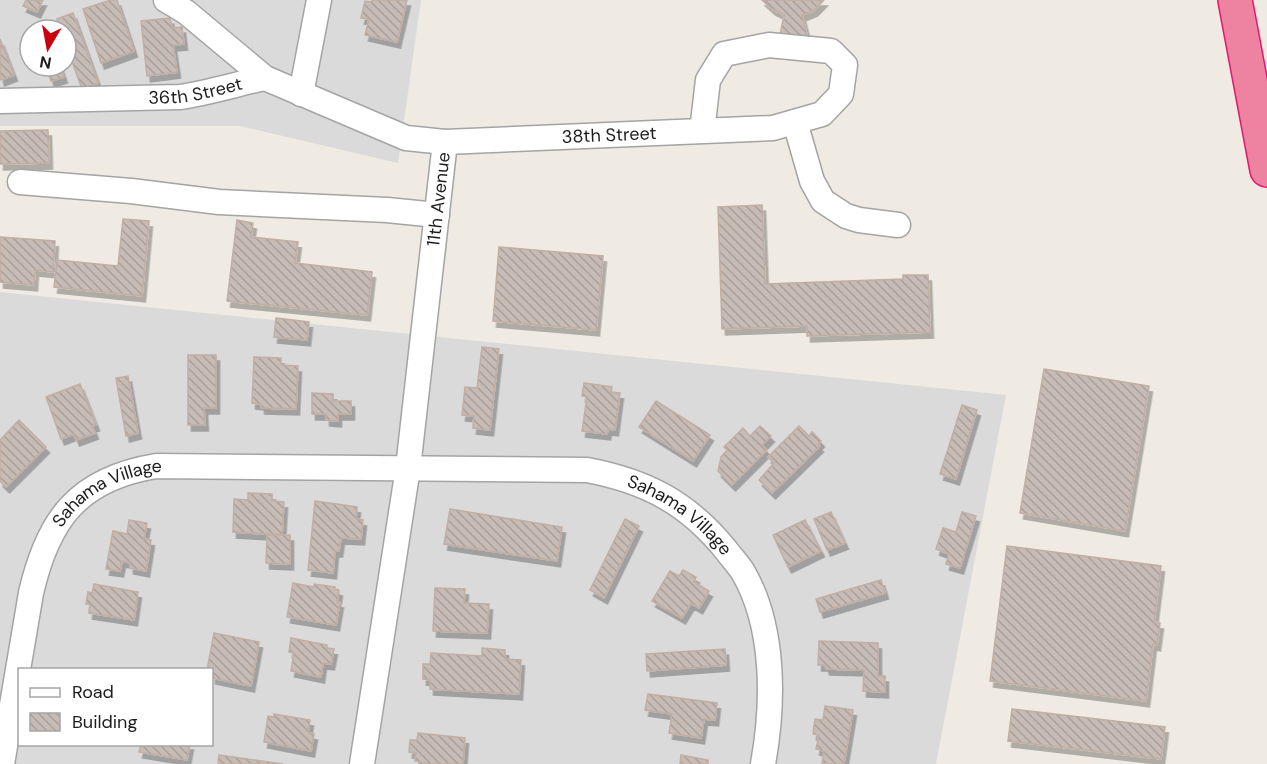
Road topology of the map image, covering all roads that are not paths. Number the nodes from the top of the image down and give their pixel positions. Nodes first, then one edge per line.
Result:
1 (166, 0) edge
2 (319, 0) edge
3 (1235, 0) edge
4 (265, 78) junction
5 (300, 94) junction
6 (0, 101) edge
7 (784, 125) junction
8 (702, 131) junction
9 (445, 142) junction
10 (1267, 170) edge
11 (20, 182) dead end
12 (437, 215) junction
13 (898, 225) dead end
14 (408, 468) junction
15 (19, 668) edge
16 (18, 674) edge
17 (2, 764) edge
18 (362, 764) edge
19 (763, 764) edge

1 - 4 street, 36th Street
2 - 5 street
3 - 10 highway
4 - 5 street, 11th Avenue
4 - 6 street, 36th Street
5 - 9 street, 11th Avenue
7 - 8 street, 38th Street
7 - 8 street, 38th Street
7 - 13 street
8 - 9 street, 38th Street
9 - 12 street, 11th Avenue
11 - 12 street
12 - 14 street, 11th Avenue
14 - 15 street, Sahama Village
14 - 18 street
14 - 19 street, Sahama Village
16 - 17 street, Sahama Village

